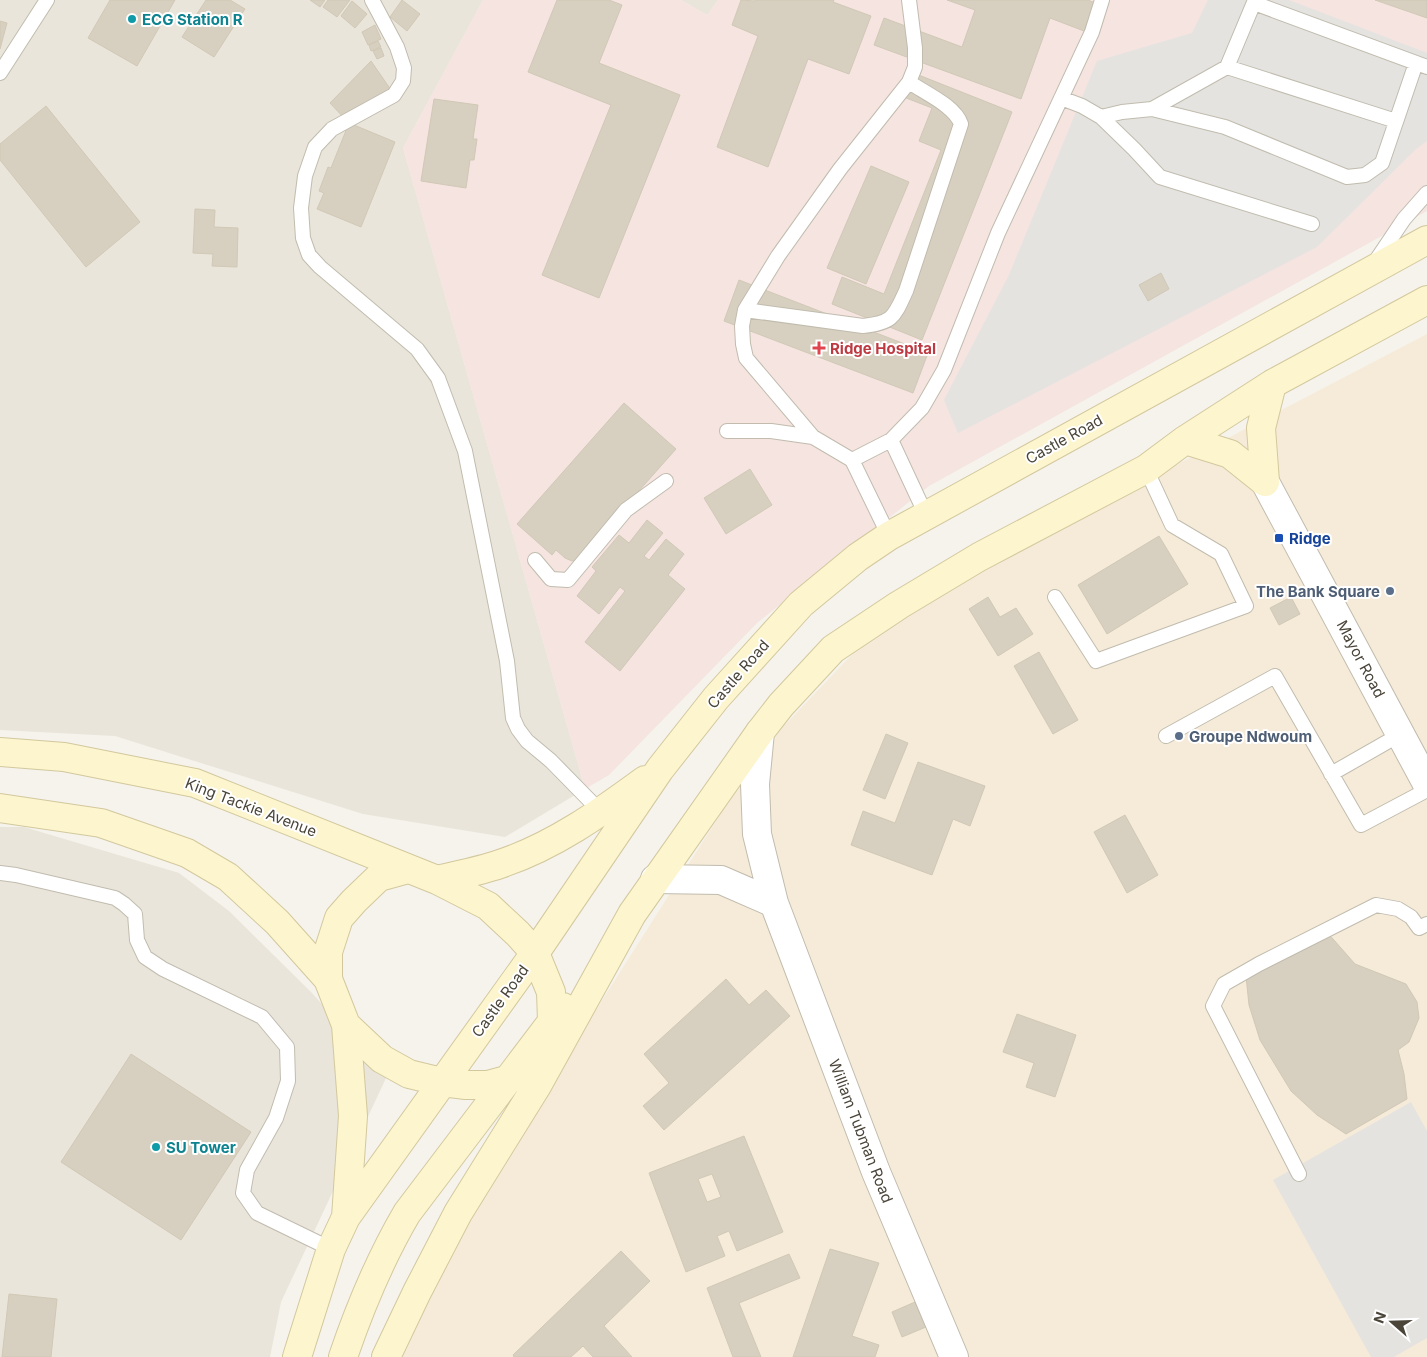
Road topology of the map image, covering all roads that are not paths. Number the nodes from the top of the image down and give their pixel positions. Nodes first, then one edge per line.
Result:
1 (47, 0) edge
2 (372, 0) edge
3 (909, 0) edge
4 (1102, 0) edge
5 (1254, 2) edge
6 (1422, 65) edge
7 (1227, 67) junction
8 (0, 73) edge
9 (909, 82) junction
10 (1061, 98) junction
11 (1152, 110) junction
12 (1100, 117) junction
13 (1396, 120) junction
14 (1427, 193) edge
15 (1312, 224) dead end
16 (1427, 240) edge
17 (1368, 272) junction
18 (1427, 300) edge
19 (745, 310) junction
20 (1272, 384) junction
21 (727, 431) dead end
22 (813, 437) junction
23 (891, 440) junction
24 (1185, 440) junction
25 (852, 460) junction
26 (1146, 469) junction
27 (666, 481) dead end
28 (1265, 482) junction
29 (926, 515) junction
30 (889, 536) junction
31 (535, 560) dead end
32 (1055, 597) dead end
33 (760, 732) junction
34 (1401, 734) junction
35 (1166, 736) dead end
36 (0, 752) edge
37 (660, 769) junction
38 (1331, 774) junction
39 (1427, 784) edge
40 (1427, 790) edge
41 (0, 808) edge
42 (601, 812) junction
43 (408, 869) junction
44 (0, 873) edge
45 (655, 879) junction
46 (437, 880) junction
47 (774, 903) junction
48 (632, 914) junction
49 (1427, 924) edge
50 (535, 953) junction
51 (328, 979) junction
52 (552, 1022) junction
53 (346, 1025) junction
54 (510, 1079) junction
55 (442, 1082) junction
56 (1299, 1174) dead end
57 (346, 1217) junction
58 (331, 1249) junction
59 (297, 1357) edge
60 (344, 1357) edge
61 (386, 1357) edge
62 (954, 1357) edge

1 - 8 lane
2 - 42 lane
3 - 9 lane
4 - 10 lane
5 - 6 lane
5 - 7 lane
6 - 13 lane
7 - 11 lane
7 - 13 lane
9 - 19 lane
9 - 19 lane
10 - 12 lane
10 - 23 lane
11 - 12 lane
11 - 13 lane
12 - 15 lane
14 - 17 lane
16 - 17 main road, Castle Road
17 - 29 main road, Castle Road
18 - 20 main road
19 - 22 lane
20 - 24 main road
20 - 28 main road
21 - 22 lane
22 - 25 lane
23 - 25 lane
23 - 29 lane
24 - 26 main road
24 - 28 main road
25 - 30 lane
26 - 32 lane
26 - 33 main road
27 - 31 lane
28 - 34 street, Mayor Road
29 - 30 main road, Castle Road
30 - 37 main road, Castle Road
33 - 45 main road
33 - 47 street, William Tubman Road
34 - 38 lane
34 - 39 street, Mayor Road
35 - 38 lane
36 - 43 main road, King Tackie Avenue
37 - 42 main road
37 - 50 main road, Castle Road
38 - 40 lane
41 - 51 main road
42 - 46 main road
43 - 46 main road, King Tackie Avenue
43 - 51 main road
44 - 58 lane
45 - 47 street
45 - 48 main road
46 - 50 main road, King Tackie Avenue
47 - 62 street, William Tubman Road
48 - 52 main road
48 - 61 main road
49 - 56 lane
50 - 52 main road, King Tackie Avenue
50 - 55 main road, Castle Road
51 - 53 main road
52 - 54 main road
53 - 55 main road
53 - 57 main road
54 - 55 main road
54 - 60 main road
55 - 57 main road, Castle Road
57 - 58 main road, Castle Road
58 - 59 main road, Castle Road

